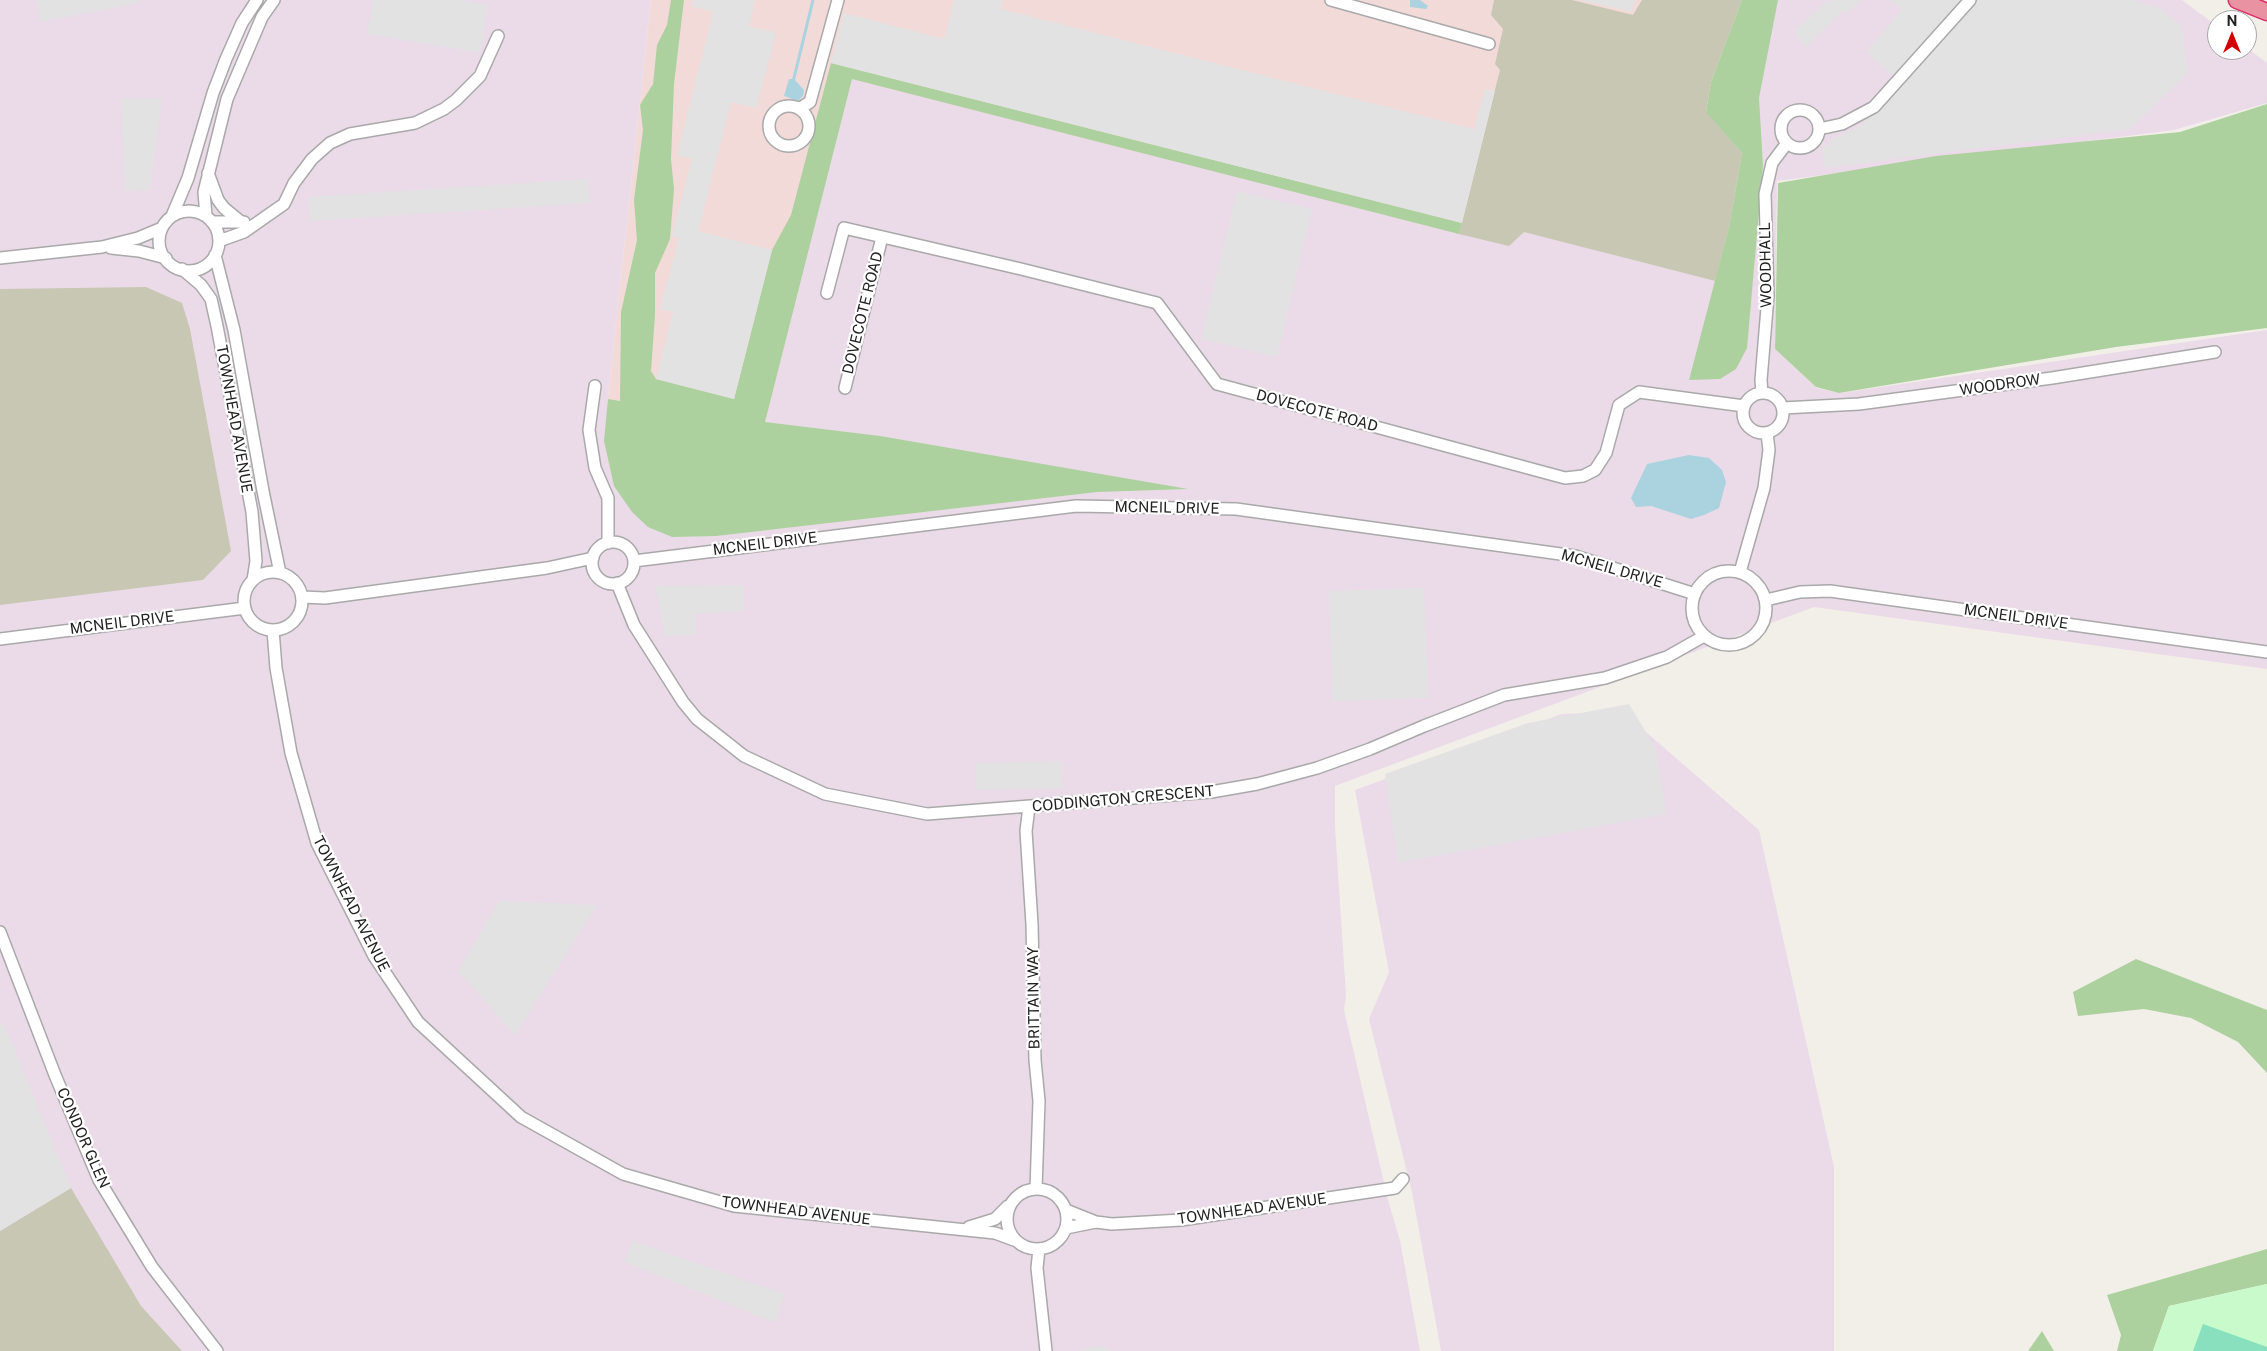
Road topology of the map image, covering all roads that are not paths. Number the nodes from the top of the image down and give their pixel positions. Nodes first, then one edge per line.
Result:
1 (257, 0) edge
2 (274, 0) edge
3 (838, 0) edge
4 (1331, 0) edge
5 (1970, 0) edge
6 (2237, 0) edge
7 (2267, 12) edge
8 (498, 36) dead end
9 (1488, 44) dead end
10 (799, 109) dead end
11 (1819, 129) junction
12 (1787, 143) junction
13 (208, 172) junction
14 (172, 216) junction
15 (209, 219) junction
16 (241, 222) junction
17 (258, 222) junction
18 (162, 228) junction
19 (882, 237) junction
20 (219, 241) junction
21 (102, 248) junction
22 (216, 255) junction
23 (0, 258) edge
24 (166, 258) junction
25 (182, 270) junction
26 (828, 293) dead end
27 (2215, 352) dead end
28 (595, 386) dead end
29 (845, 388) dead end
30 (1762, 393) junction
31 (1744, 406) junction
32 (1783, 408) junction
33 (1767, 433) junction
34 (608, 543) junction
35 (593, 558) junction
36 (634, 561) junction
37 (1740, 572) junction
38 (280, 573) junction
39 (253, 580) junction
40 (617, 583) junction
41 (1695, 594) junction
42 (302, 597) junction
43 (1766, 600) junction
44 (245, 608) junction
45 (273, 630) junction
46 (1704, 636) junction
47 (0, 639) edge
48 (2267, 652) edge
49 (1029, 807) junction
50 (0, 932) edge
51 (1403, 1180) dead end
52 (1036, 1189) junction
53 (1010, 1204) junction
54 (1066, 1210) junction
55 (1096, 1222) junction
56 (1066, 1228) junction
57 (962, 1230) junction
58 (1014, 1240) junction
59 (1039, 1249) junction
60 (217, 1351) edge
61 (1046, 1351) edge

1 - 14 street
2 - 13 street
3 - 10 street
4 - 9 street
5 - 11 street
6 - 7 highway
8 - 17 street
11 - 12 street
11 - 12 street
12 - 30 street, WOODHALL
13 - 15 street
13 - 16 street
14 - 15 street
14 - 18 street
15 - 16 street
15 - 20 street
16 - 17 street
17 - 20 street
18 - 21 street
18 - 24 street
19 - 26 street, DOVECOTE ROAD
19 - 29 street, DOVECOTE ROAD
19 - 31 street, DOVECOTE ROAD
20 - 22 street
21 - 23 street
21 - 24 street
22 - 25 street
22 - 38 street, TOWNHEAD AVENUE
24 - 25 street
25 - 39 street, TOWNHEAD AVENUE
27 - 32 street, WOODROW
28 - 34 street
30 - 31 street
30 - 32 street
31 - 33 street
32 - 33 street
33 - 37 street
34 - 35 street
34 - 36 street
35 - 40 street
35 - 42 street
36 - 40 street
36 - 41 street, MCNEIL DRIVE
37 - 41 street
37 - 43 street
38 - 39 street
38 - 42 street
39 - 44 street
40 - 49 street, CODDINGTON CRESCENT
41 - 46 street
42 - 45 street
43 - 46 street
43 - 48 street, MCNEIL DRIVE
44 - 45 street
44 - 47 street, MCNEIL DRIVE
45 - 57 street, TOWNHEAD AVENUE
46 - 49 street, CODDINGTON CRESCENT
49 - 52 street, BRITTAIN WAY
50 - 60 street, CONDOR GLEN
51 - 55 street, TOWNHEAD AVENUE
52 - 53 street
52 - 54 street
53 - 57 street, TOWNHEAD AVENUE
53 - 58 street
54 - 55 street, TOWNHEAD AVENUE
54 - 56 street
55 - 56 street, TOWNHEAD AVENUE
56 - 59 street
57 - 58 street, TOWNHEAD AVENUE
58 - 59 street
59 - 61 street

